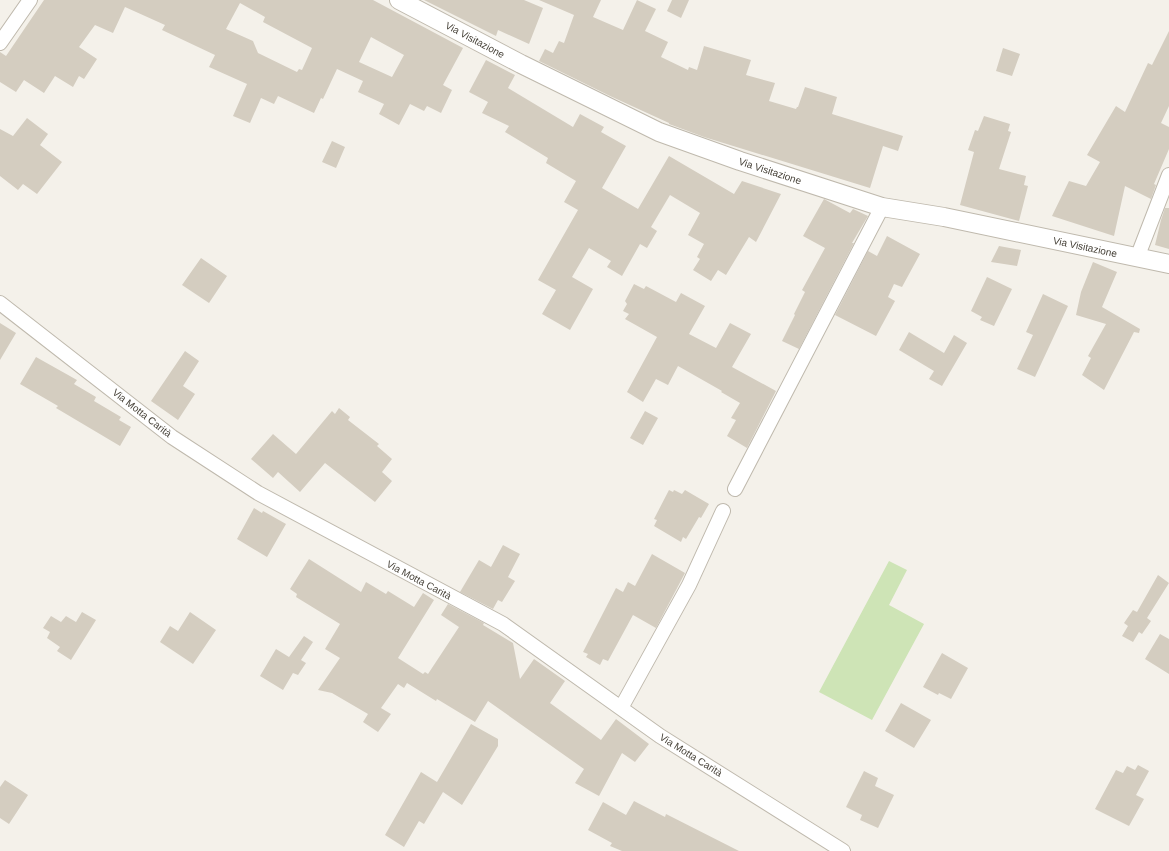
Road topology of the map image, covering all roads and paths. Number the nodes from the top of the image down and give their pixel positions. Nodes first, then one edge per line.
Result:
1 (30, 0) edge
2 (399, 0) edge
3 (0, 44) edge
4 (1169, 175) edge
5 (882, 207) junction
6 (1137, 258) junction
7 (1169, 264) edge
8 (0, 303) edge
9 (735, 489) dead end
10 (723, 511) dead end
11 (621, 708) junction
12 (843, 851) edge

1 - 3 street
2 - 5 street, Via Visitazione
4 - 6 street
5 - 6 street, Via Visitazione
5 - 9 street
6 - 7 street, Via Visitazione
8 - 11 street, Via Motta Carità
10 - 11 street
11 - 12 street, Via Motta Carità

